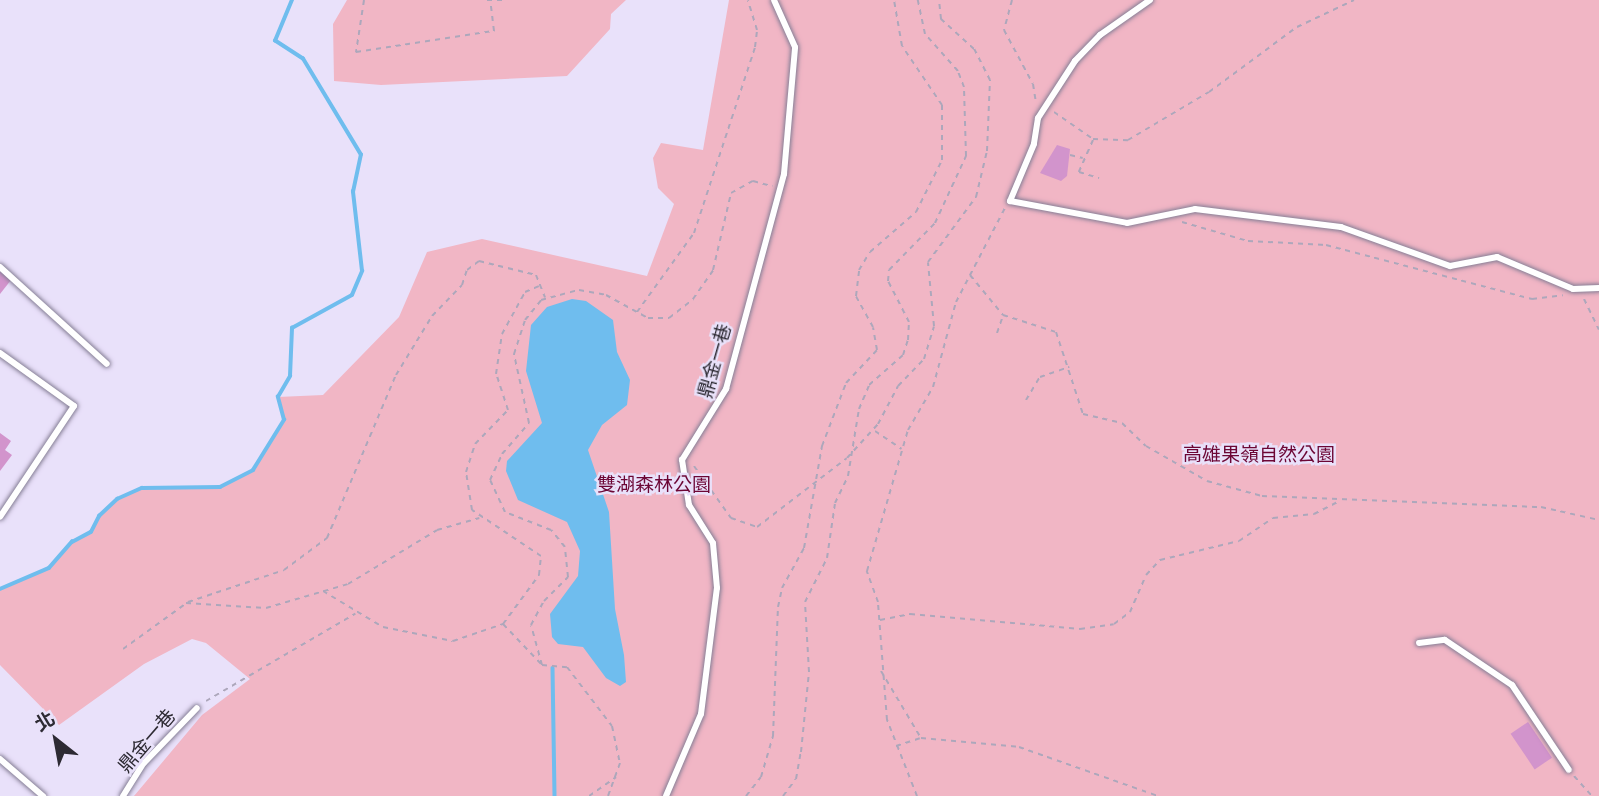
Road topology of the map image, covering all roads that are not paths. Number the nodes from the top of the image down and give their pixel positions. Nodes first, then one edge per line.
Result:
1 (774, 0) edge
2 (1150, 0) edge
3 (0, 267) edge
4 (1599, 288) edge
5 (0, 352) edge
6 (107, 364) dead end
7 (0, 517) edge
8 (1419, 643) dead end
9 (197, 708) road end
10 (0, 759) edge
11 (1569, 770) road end
12 (43, 796) edge
13 (122, 796) edge
14 (666, 796) edge

1 - 14 lane, 鼎金一巷
2 - 4 lane
3 - 6 lane
5 - 7 lane
8 - 11 lane
9 - 13 lane, 鼎金一巷
10 - 12 lane

